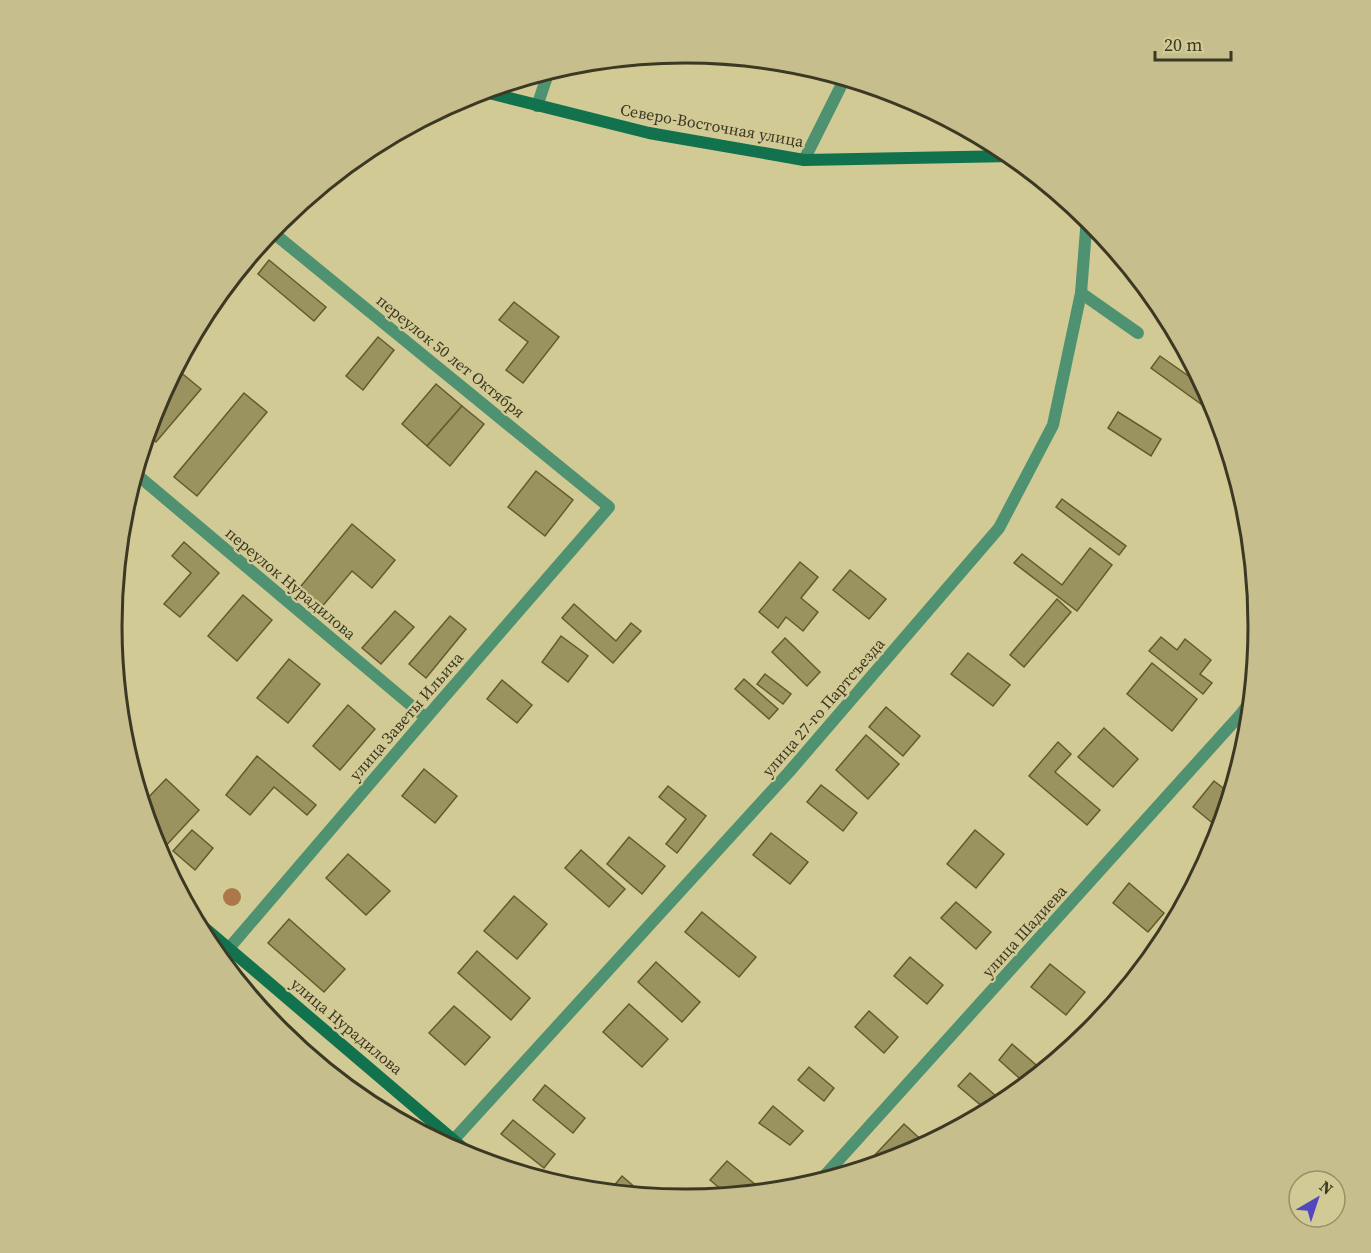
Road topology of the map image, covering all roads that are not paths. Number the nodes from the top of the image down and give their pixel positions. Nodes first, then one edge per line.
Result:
1 (546, 81) edge
2 (841, 85) edge
3 (496, 96) edge
4 (537, 106) junction
5 (996, 156) edge
6 (804, 160) junction
7 (1086, 230) edge
8 (279, 237) edge
9 (1081, 293) junction
10 (1137, 333) dead end
11 (142, 479) edge
12 (609, 507) joint
13 (1242, 713) edge
14 (426, 718) junction
15 (215, 937) edge
16 (230, 947) junction
17 (441, 1134) edge
18 (454, 1140) edge
19 (828, 1172) edge

1 - 4 street
2 - 6 street
3 - 4 street, Северо-Восточная улица
4 - 6 street, Северо-Восточная улица
5 - 6 street, Северо-Восточная улица
7 - 9 street, улица 27-го Партсъезда
8 - 12 street, переулок 50 лет Октября
9 - 10 street
9 - 18 street, улица 27-го Партсъезда
11 - 14 street, переулок Нурадилова
12 - 14 street, улица Заветы Ильича
13 - 19 street, улица Шадиева
14 - 16 street, улица Заветы Ильича
15 - 16 street, улица Нурадилова
16 - 17 street, улица Нурадилова

